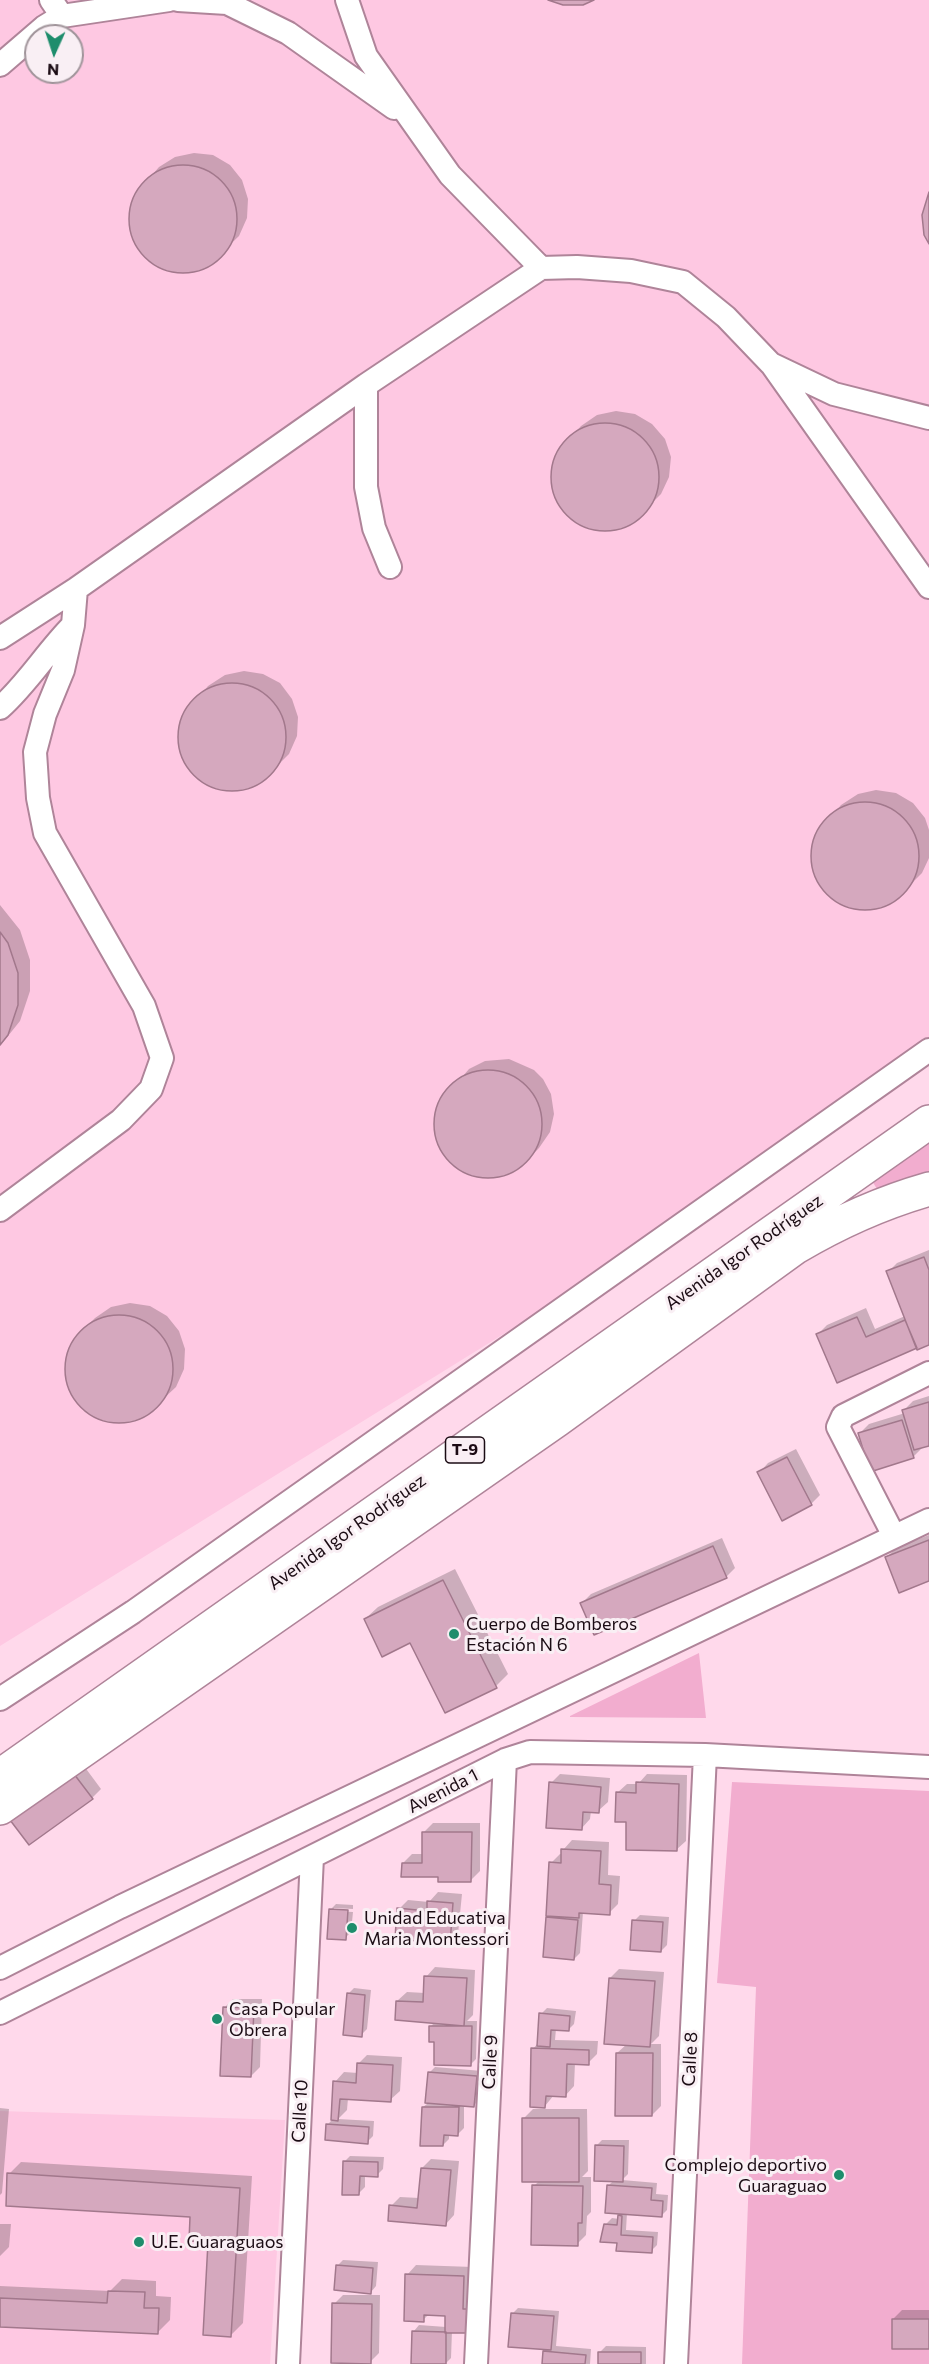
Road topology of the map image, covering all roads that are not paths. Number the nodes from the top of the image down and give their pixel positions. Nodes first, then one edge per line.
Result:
1 (169, 0) edge
2 (178, 0) edge
3 (347, 0) edge
4 (56, 8) edge
5 (0, 65) edge
6 (410, 119) junction
7 (542, 268) junction
8 (771, 364) junction
9 (366, 385) junction
10 (929, 418) edge
11 (390, 567) dead end
12 (929, 587) edge
13 (76, 589) junction
14 (73, 625) junction
15 (0, 638) edge
16 (0, 708) edge
17 (929, 1050) edge
18 (929, 1122) edge
19 (929, 1189) edge
20 (0, 1210) edge
21 (929, 1373) edge
22 (929, 1520) edge
23 (894, 1536) junction
24 (0, 1699) edge
25 (705, 1755) junction
26 (505, 1760) junction
27 (929, 1767) edge
28 (0, 1776) edge
29 (0, 1808) edge
30 (312, 1857) junction
31 (0, 1968) edge
32 (0, 2013) edge
33 (288, 2364) edge
34 (476, 2364) edge
35 (676, 2364) edge

1 - 4 street
2 - 6 street
3 - 6 street
4 - 5 street
6 - 7 street
7 - 8 street
7 - 9 street
8 - 10 street
8 - 12 street
9 - 11 street
9 - 13 street
13 - 14 street
13 - 15 street
14 - 16 street
14 - 20 street
17 - 24 street
18 - 28 highway, Avenida Igor Rodríguez / T-9
19 - 29 highway, Avenida Igor Rodríguez / T-9
21 - 23 street
22 - 23 street
23 - 31 street
25 - 26 street, Avenida 1
25 - 27 street, Avenida 1
25 - 35 street, Calle 8
26 - 30 street, Avenida 1
26 - 34 street, Calle 9
30 - 32 street, Avenida 1
30 - 33 street, Calle 10

